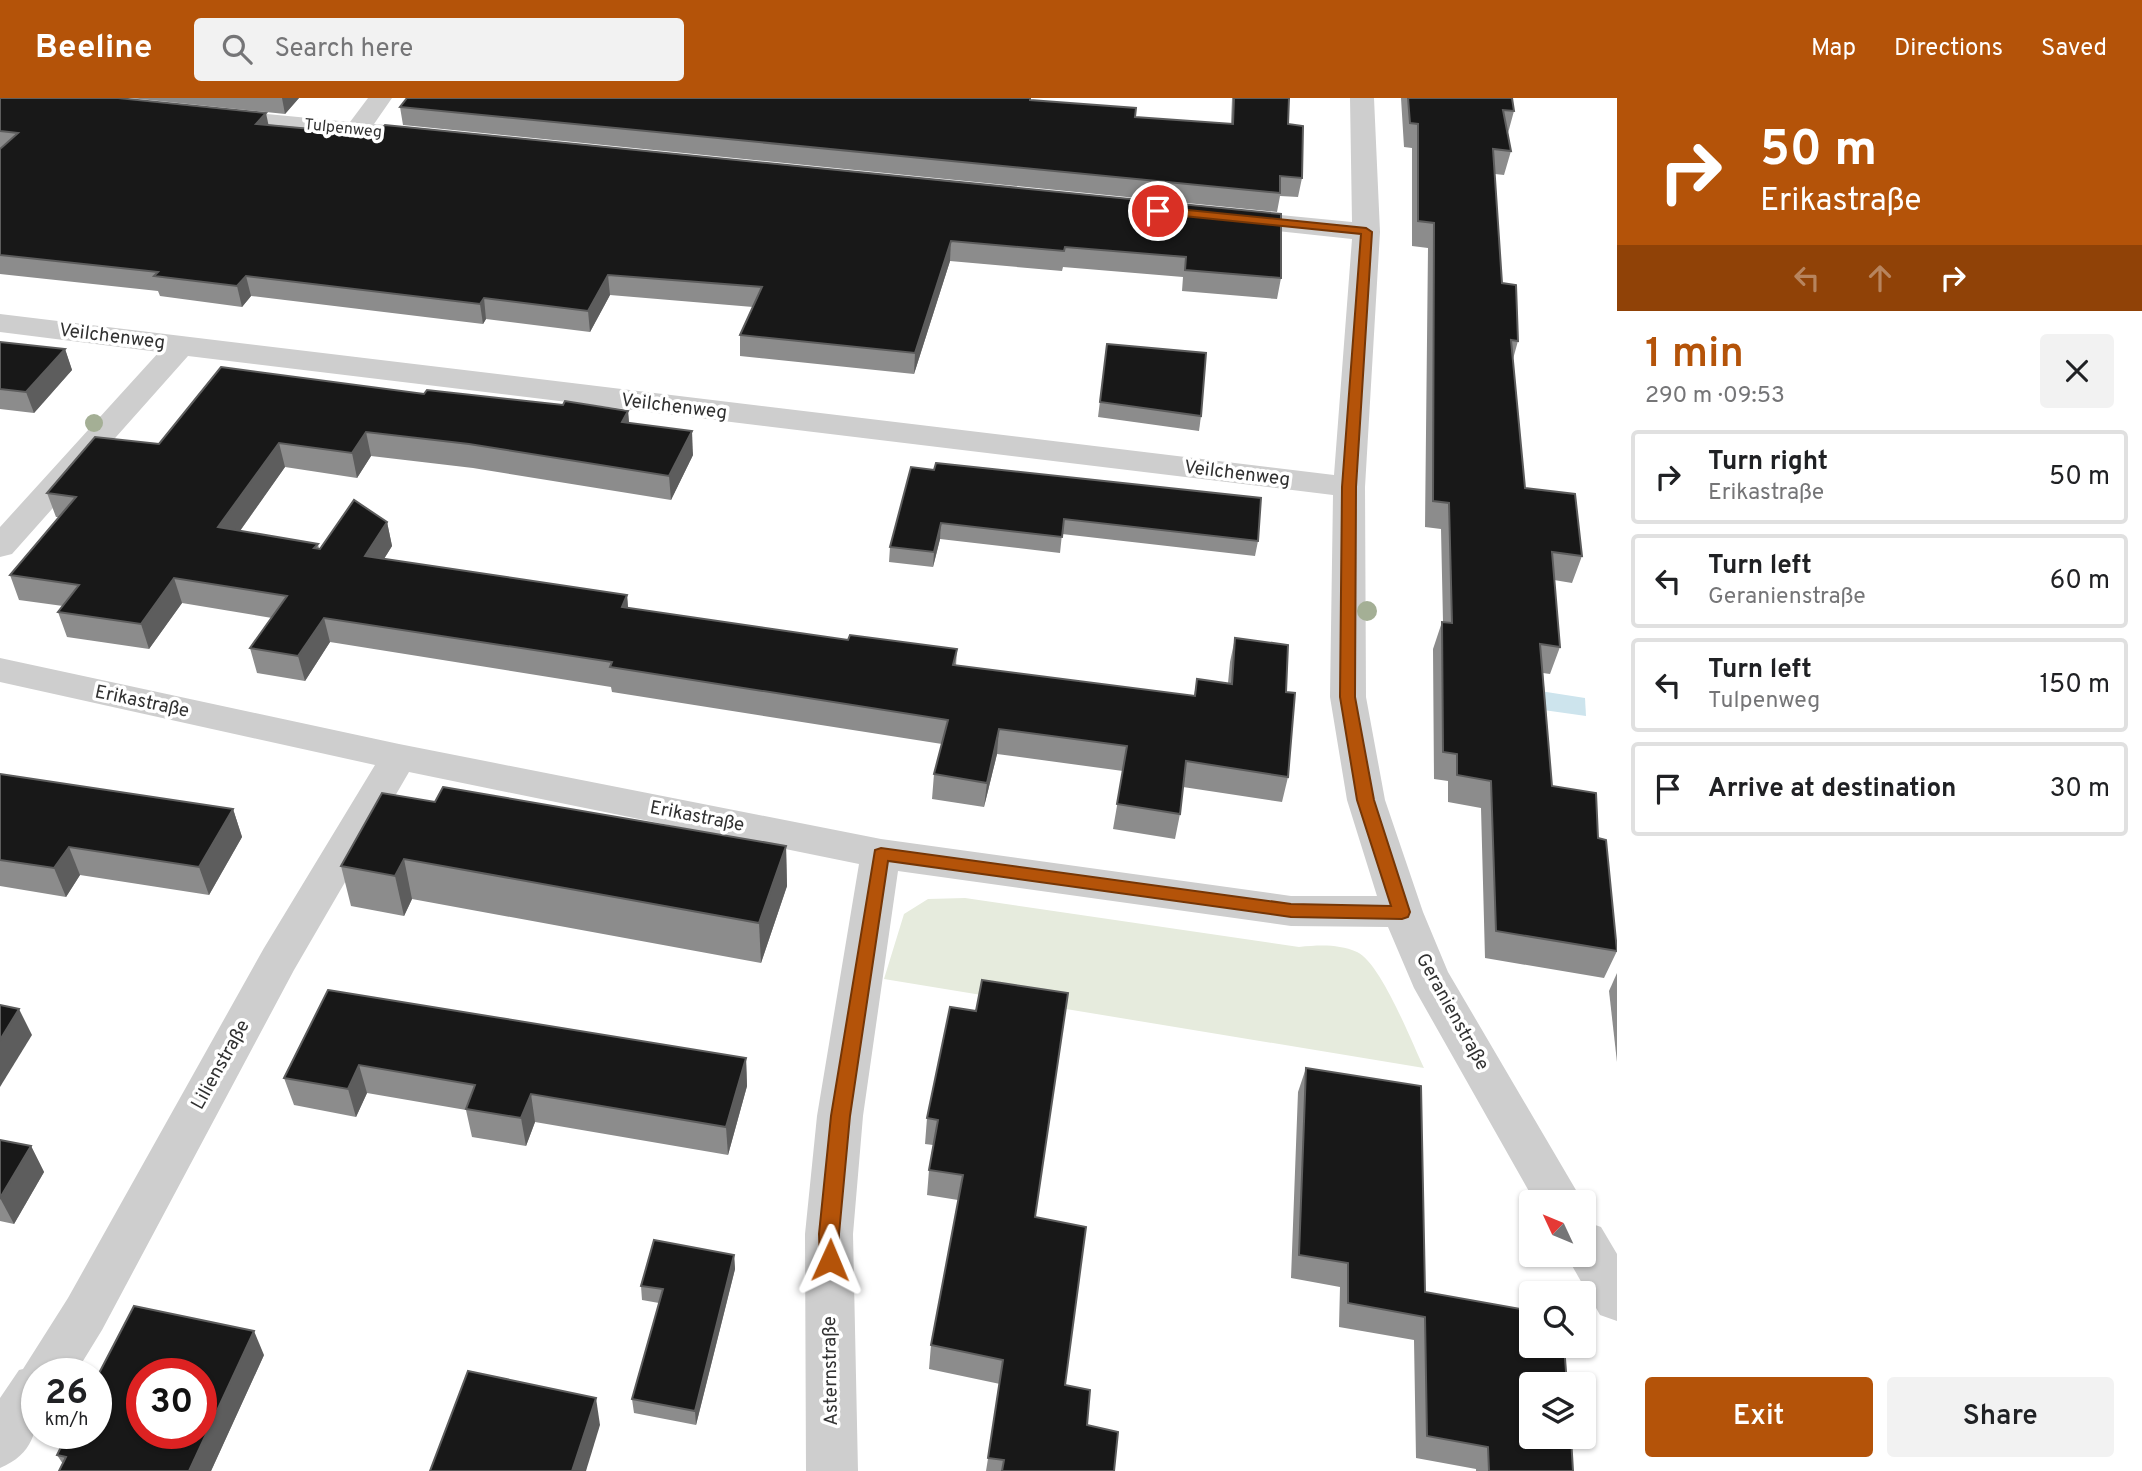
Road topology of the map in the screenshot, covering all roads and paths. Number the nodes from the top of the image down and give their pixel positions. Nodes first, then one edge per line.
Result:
1 (380, 98) edge
2 (1362, 98) edge
3 (198, 114) edge
4 (356, 130) junction
5 (461, 140) edge
6 (1210, 216) edge
7 (1366, 232) junction
8 (0, 323) edge
9 (182, 345) junction
10 (1349, 487) junction
11 (0, 547) edge
12 (0, 670) edge
13 (399, 757) junction
14 (881, 854) junction
15 (1402, 912) junction
16 (1553, 1190) edge
17 (1596, 1263) edge
18 (1617, 1299) edge
19 (56, 1358) edge
20 (21, 1411) edge
21 (0, 1443) edge
22 (832, 1471) edge

1 - 4 street
2 - 7 street, Geranienstraße
3 - 4 street, Tulpenweg
4 - 5 street, Tulpenweg
6 - 7 street
7 - 10 street, Geranienstraße
8 - 9 street, Veilchenweg
9 - 10 street, Veilchenweg
9 - 11 street
10 - 15 street, Geranienstraße
12 - 13 street, Erikastraße
13 - 14 street, Erikastraße
13 - 19 street, Lilienstraße
14 - 15 street, Erikastraße
14 - 22 street, Asternstraße
15 - 16 street, Geranienstraße
17 - 18 street
20 - 21 street

